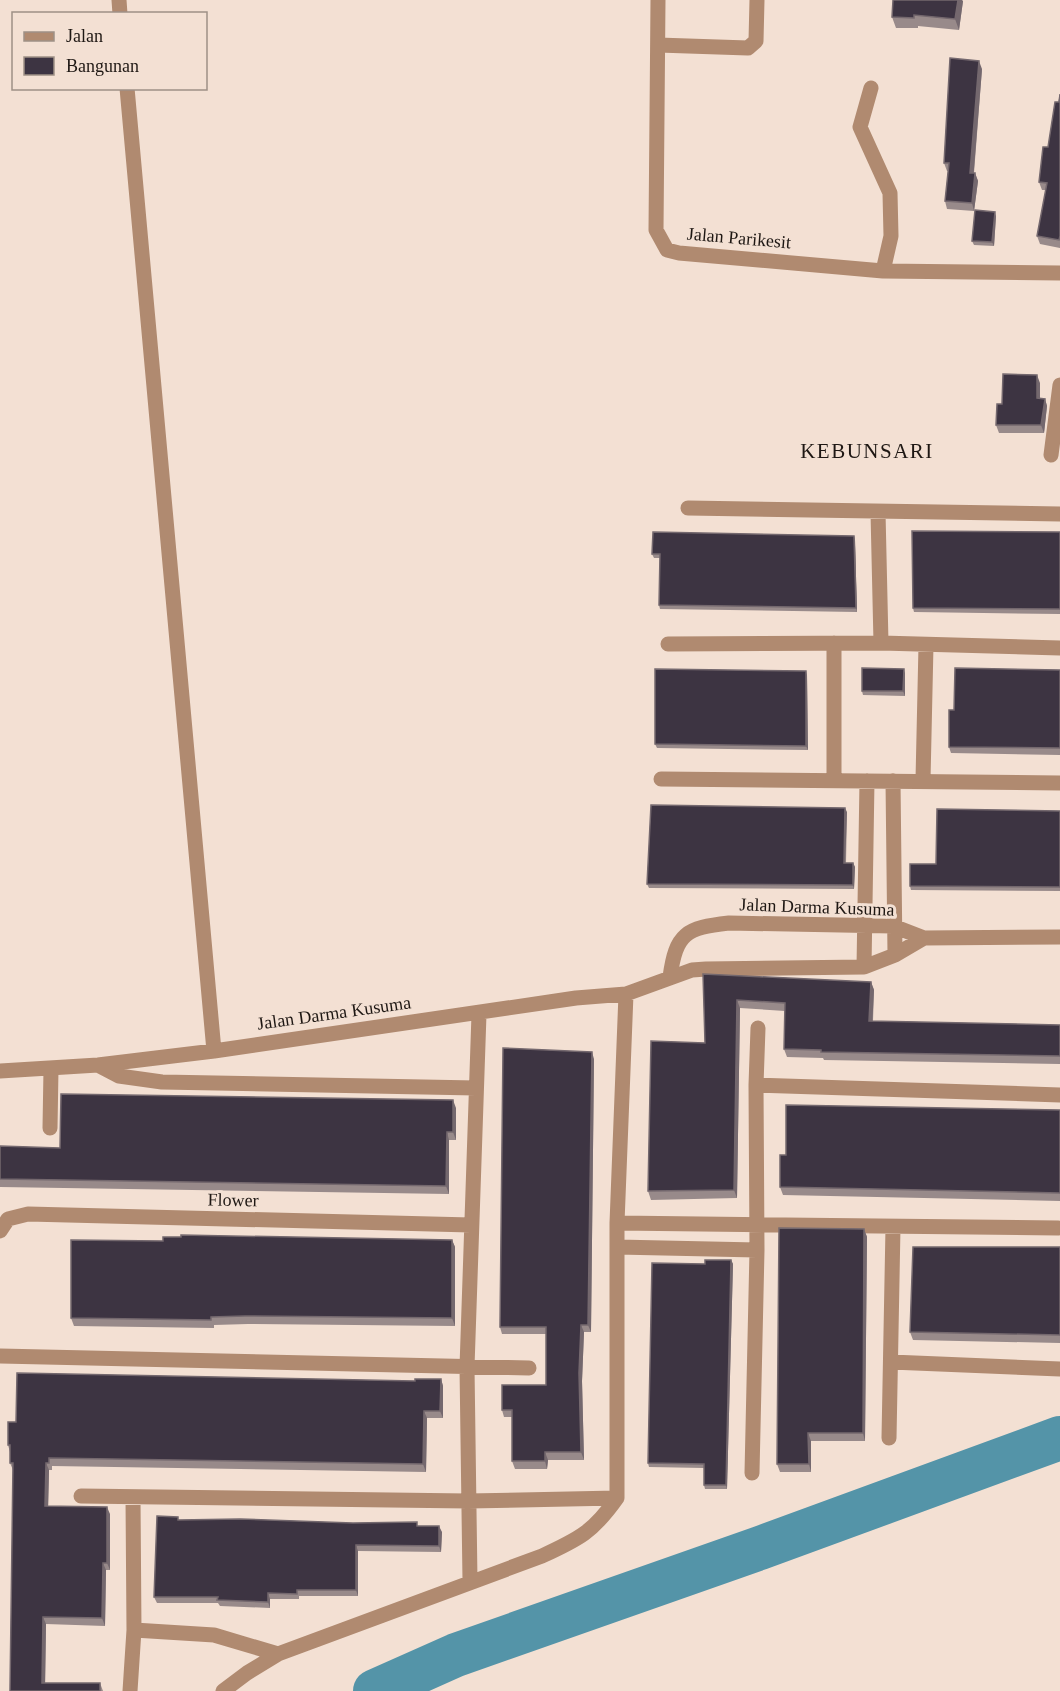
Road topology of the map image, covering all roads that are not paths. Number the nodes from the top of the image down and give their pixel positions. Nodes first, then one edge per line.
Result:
1 (658, 0) edge
2 (757, 0) edge
3 (658, 45) junction
4 (872, 88) dead end
5 (127, 90) edge
6 (883, 271) junction
7 (1060, 273) edge
8 (1060, 385) edge
9 (1051, 455) dead end
10 (688, 508) dead end
11 (878, 512) junction
12 (1060, 514) edge
13 (834, 643) junction
14 (881, 643) junction
15 (668, 644) dead end
16 (926, 645) junction
17 (1060, 648) edge
18 (661, 779) dead end
19 (834, 780) junction
20 (923, 780) junction
21 (867, 781) junction
22 (893, 781) junction
23 (1060, 783) edge
24 (893, 926) junction
25 (864, 927) junction
26 (1060, 937) edge
27 (924, 938) junction
28 (895, 955) junction
29 (864, 966) junction
30 (670, 977) junction
31 (626, 994) junction
32 (479, 1014) junction
33 (758, 1028) dead end
34 (214, 1051) junction
35 (98, 1065) junction
36 (51, 1069) junction
37 (0, 1071) edge
38 (756, 1085) junction
39 (476, 1088) junction
40 (1060, 1095) edge
41 (50, 1128) dead end
42 (617, 1223) junction
43 (471, 1225) junction
44 (756, 1225) junction
45 (893, 1227) junction
46 (1058, 1228) dead end
47 (0, 1231) edge
48 (617, 1247) junction
49 (757, 1250) junction
50 (0, 1356) edge
51 (891, 1362) junction
52 (467, 1367) junction
53 (529, 1368) dead end
54 (1060, 1369) edge
55 (889, 1438) dead end
56 (752, 1473) dead end
57 (81, 1496) dead end
58 (133, 1498) junction
59 (617, 1498) junction
60 (468, 1501) junction
61 (470, 1581) junction
62 (134, 1630) junction
63 (278, 1654) junction
64 (130, 1691) edge
65 (224, 1691) edge

1 - 3 street, Jalan Parikesit
2 - 3 street
3 - 6 street, Jalan Parikesit
4 - 6 street
5 - 34 street
6 - 7 street, Jalan Parikesit
8 - 9 street
10 - 11 street
11 - 12 street
11 - 14 street
13 - 14 street
13 - 15 street
13 - 19 street
14 - 16 street
16 - 17 street
16 - 20 street
18 - 19 street
19 - 21 street
20 - 22 street
20 - 23 street
21 - 22 street
21 - 25 street
22 - 24 street
24 - 25 street, Jalan Darma Kusuma
24 - 27 street, Jalan Darma Kusuma
24 - 28 street
25 - 29 street
25 - 30 street, Jalan Darma Kusuma
26 - 27 street, Jalan Darma Kusuma
27 - 28 street, Jalan Darma Kusuma
28 - 29 street, Jalan Darma Kusuma
29 - 30 street, Jalan Darma Kusuma
30 - 31 street, Jalan Darma Kusuma
31 - 32 street, Jalan Darma Kusuma
31 - 42 street
32 - 34 street, Jalan Darma Kusuma
32 - 39 street
33 - 38 street
34 - 35 street, Jalan Darma Kusuma
35 - 36 street, Jalan Darma Kusuma
35 - 39 street
36 - 37 street, Jalan Darma Kusuma
36 - 41 street
38 - 40 street
38 - 44 street
39 - 43 street
42 - 44 street
42 - 48 street
43 - 47 street, Flower
43 - 52 street
44 - 45 street
44 - 49 street
45 - 46 street
45 - 51 street
48 - 49 street
48 - 59 street
49 - 56 street
50 - 52 street
51 - 54 street
51 - 55 street
52 - 53 street
52 - 60 street
57 - 58 street
58 - 60 street
58 - 62 street
59 - 60 street
59 - 61 street
60 - 61 street
61 - 63 street
62 - 63 street
62 - 64 street
63 - 65 street

